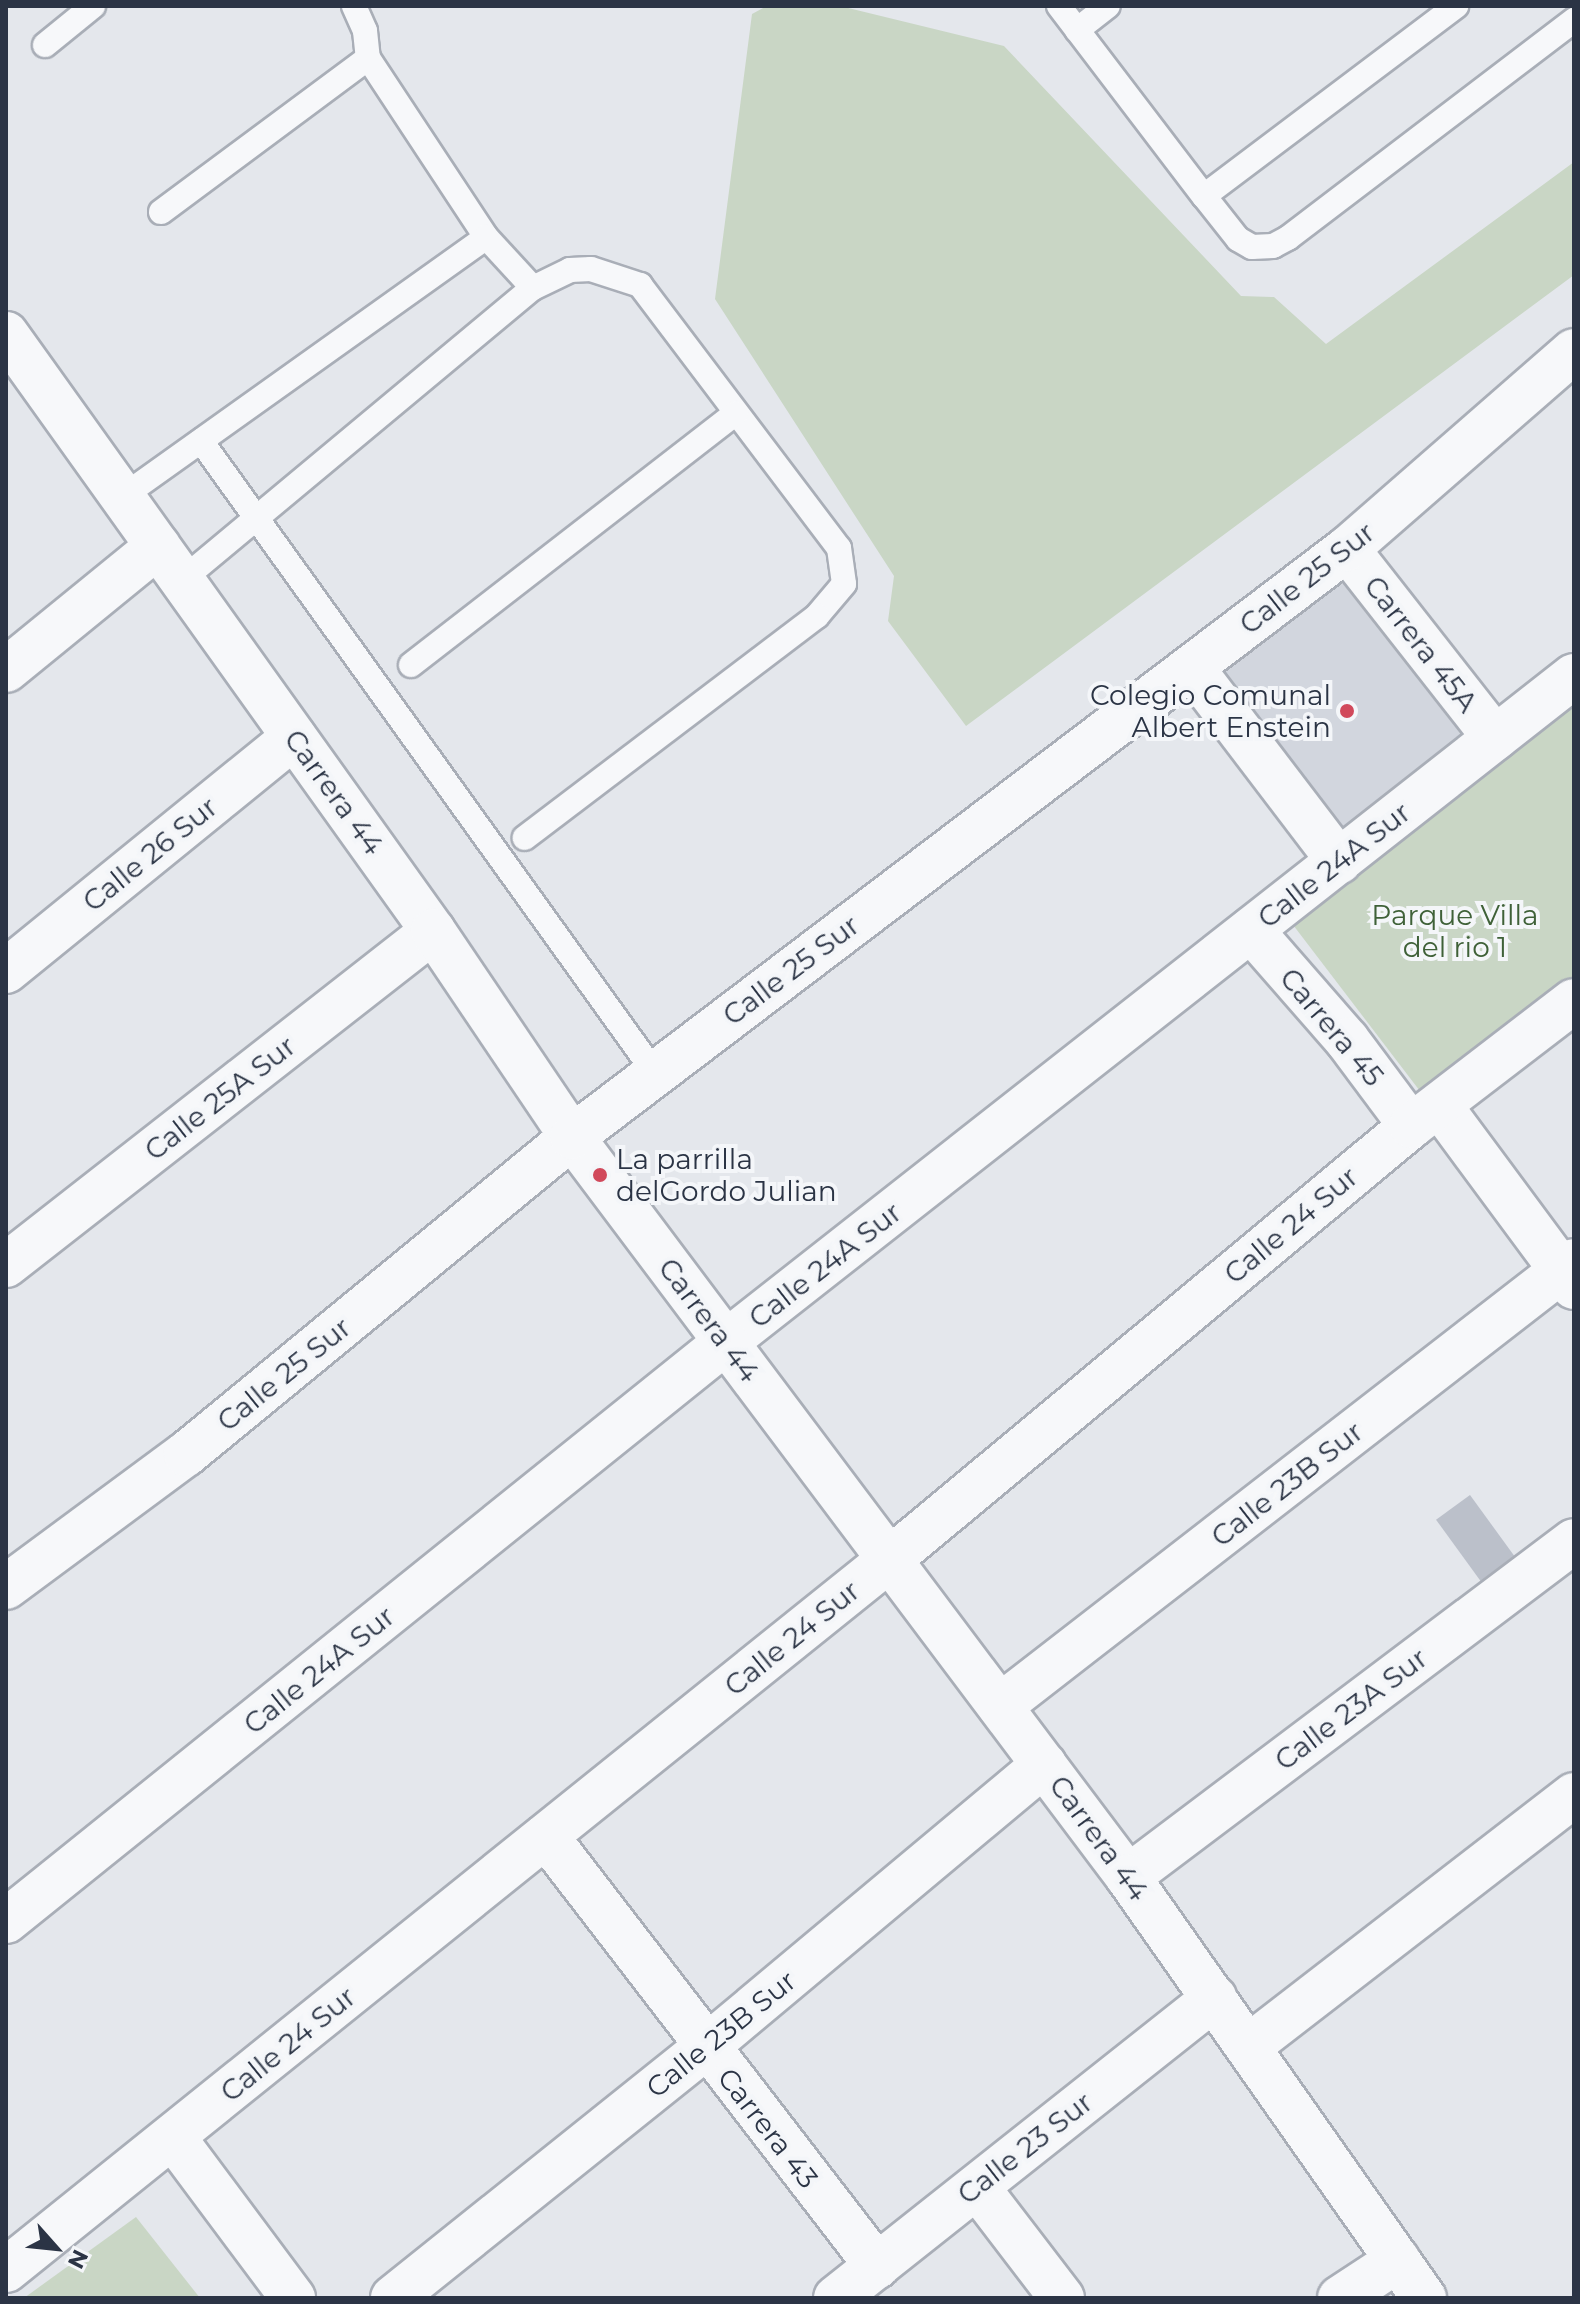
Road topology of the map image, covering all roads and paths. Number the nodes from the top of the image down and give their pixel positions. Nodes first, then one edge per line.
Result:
1 (93, 6) edge
2 (354, 6) edge
3 (1059, 6) edge
4 (1108, 6) edge
5 (1456, 6) edge
6 (1574, 20) edge
7 (1077, 30) junction
8 (45, 45) dead end
9 (368, 58) junction
10 (1204, 196) junction
11 (161, 212) dead end
12 (486, 237) junction
13 (533, 288) junction
14 (1574, 351) edge
15 (13, 360) edge
16 (736, 413) junction
17 (201, 441) junction
18 (122, 497) junction
19 (256, 522) junction
20 (1347, 549) junction
21 (170, 563) junction
22 (411, 665) dead end
23 (1192, 668) junction
24 (6, 670) edge
25 (1574, 676) edge
26 (294, 737) junction
27 (1495, 738) junction
28 (525, 838) dead end
29 (1339, 861) junction
30 (1251, 930) junction
31 (433, 931) junction
32 (6, 971) edge
33 (1574, 1001) edge
34 (655, 1073) junction
35 (1425, 1116) junction
36 (572, 1137) junction
37 (6, 1265) edge
38 (1570, 1273) edge
39 (726, 1342) junction
40 (1574, 1541) edge
41 (890, 1559) junction
42 (6, 1587) edge
43 (1000, 1706) junction
44 (1044, 1765) junction
45 (1574, 1795) edge
46 (546, 1836) junction
47 (1128, 1877) junction
48 (6, 1921) edge
49 (1214, 1998) junction
50 (1248, 2047) junction
51 (705, 2048) junction
52 (173, 2137) junction
53 (977, 2187) junction
54 (1398, 2260) junction
55 (877, 2266) junction
56 (6, 2270) edge
57 (293, 2298) edge
58 (393, 2298) edge
59 (836, 2298) edge
60 (1062, 2298) edge
61 (1340, 2298) edge
62 (1424, 2298) edge

1 - 8 lane
2 - 9 lane
3 - 7 lane
4 - 7 lane
5 - 10 lane
6 - 10 lane
7 - 10 lane
9 - 11 lane
9 - 12 lane
12 - 13 lane
12 - 17 lane
13 - 16 lane
13 - 19 lane
14 - 20 street, Calle 25 Sur
15 - 18 street, Carrera 44
16 - 22 lane
16 - 28 lane
17 - 18 lane
17 - 19 lane
18 - 21 street, Carrera 44
19 - 21 lane
19 - 34 lane
20 - 23 street, Calle 25 Sur
20 - 27 street, Carrera 45A
21 - 24 street
21 - 26 street, Carrera 44
23 - 29 street
23 - 34 street, Calle 25 Sur
25 - 27 street, Calle 24A Sur
26 - 31 street, Carrera 44
26 - 32 street, Calle 26 Sur
27 - 29 street, Calle 24A Sur
29 - 30 street, Calle 24A Sur
30 - 35 street, Carrera 45
30 - 39 street, Calle 24A Sur
31 - 36 street, Carrera 44
31 - 37 street, Calle 25A Sur
33 - 35 street, Calle 24 Sur
34 - 36 street, Calle 25 Sur
35 - 38 street, Carrera 45
35 - 41 street, Calle 24 Sur
36 - 39 street, Carrera 44
36 - 42 street, Calle 25 Sur
38 - 43 street, Calle 23B Sur
39 - 41 street, Carrera 44
39 - 48 street, Calle 24A Sur
40 - 47 street, Calle 23A Sur
41 - 43 street, Carrera 44
41 - 46 street, Calle 24 Sur
43 - 44 street, Carrera 44
44 - 47 street, Carrera 44
44 - 51 street, Calle 23B Sur
45 - 50 street
46 - 51 street, Carrera 43
46 - 52 street, Calle 24 Sur
47 - 49 street, Carrera 44
49 - 50 street, Carrera 44
49 - 53 street, Calle 23 Sur
50 - 54 street, Carrera 44
51 - 55 street, Carrera 43
51 - 58 street, Calle 23B Sur
52 - 56 street, Calle 24 Sur
52 - 57 street
53 - 55 street, Calle 23 Sur
53 - 60 street
54 - 61 street
54 - 62 street, Carrera 44
55 - 59 street, Calle 23 Sur

